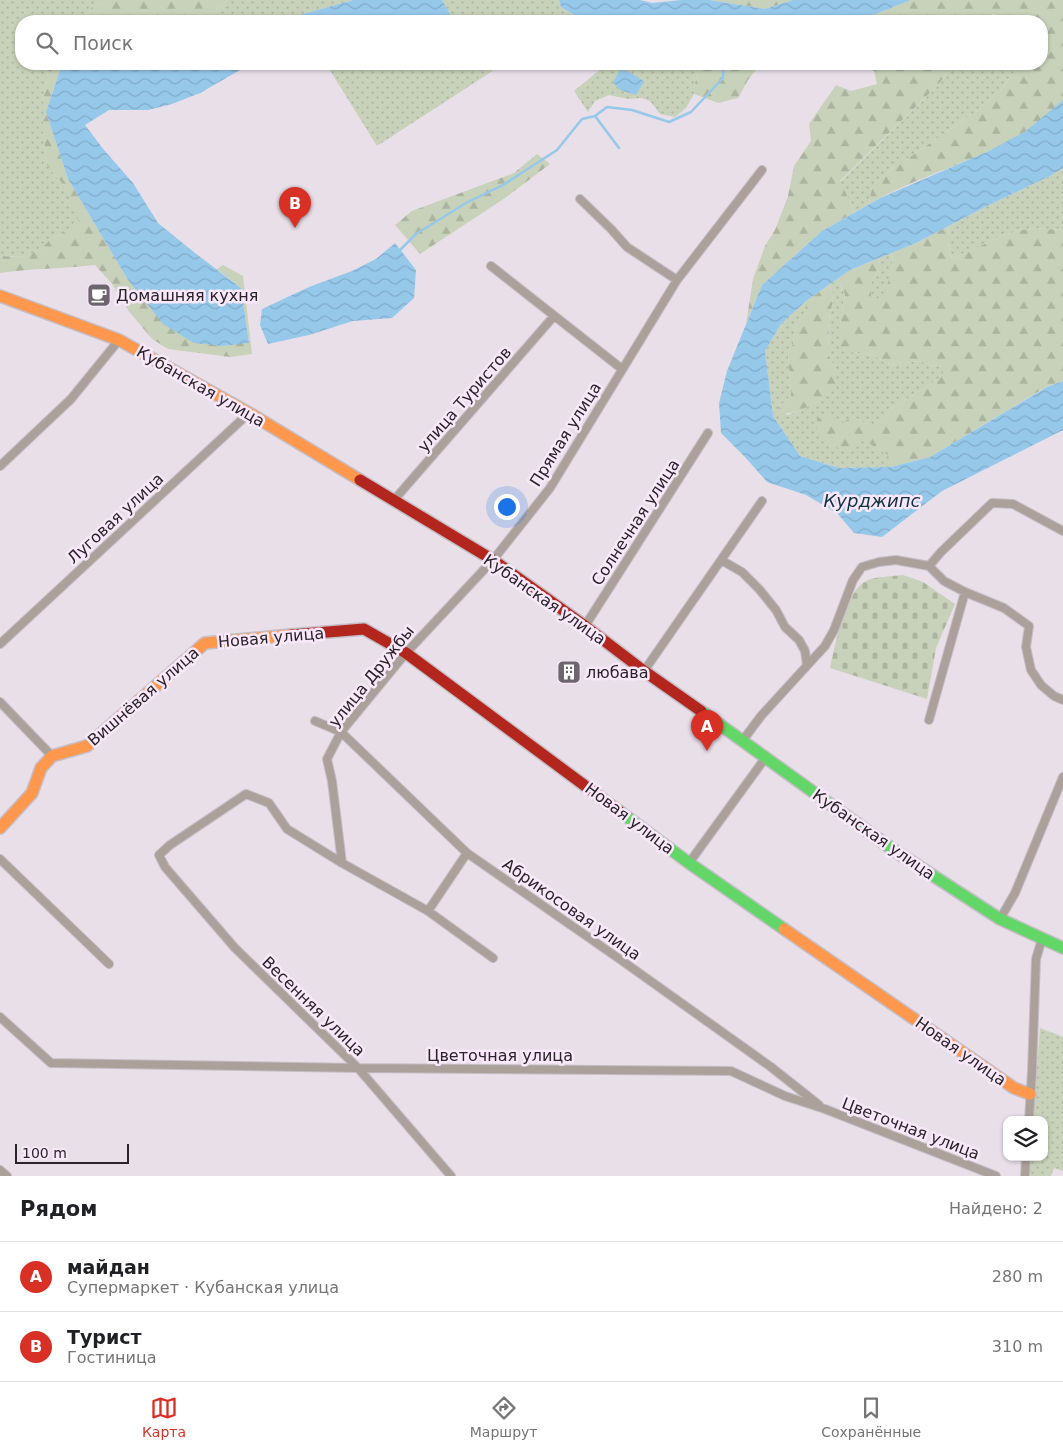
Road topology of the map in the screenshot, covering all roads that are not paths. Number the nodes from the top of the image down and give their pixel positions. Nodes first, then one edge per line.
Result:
1 (762, 170) dead end
2 (580, 199) dead end
3 (491, 266) dead end
4 (677, 280) junction
5 (0, 296) edge
6 (554, 316) junction
7 (118, 340) junction
8 (622, 369) junction
9 (249, 413) junction
10 (708, 433) dead end
11 (0, 466) edge
12 (394, 500) junction
13 (762, 501) dead end
14 (1063, 531) edge
15 (493, 560) junction
16 (721, 560) junction
17 (929, 566) junction
18 (965, 592) junction
19 (585, 626) junction
20 (205, 643) joint
21 (0, 644) edge
22 (406, 653) junction
23 (807, 665) junction
24 (644, 671) junction
25 (1063, 700) edge
26 (0, 702) edge
27 (929, 720) dead end
28 (315, 721) dead end
29 (342, 732) junction
30 (743, 740) junction
31 (52, 756) junction
32 (766, 757) junction
33 (1063, 777) edge
34 (0, 828) edge
35 (467, 853) junction
36 (0, 859) edge
37 (342, 862) junction
38 (689, 862) junction
39 (428, 911) junction
40 (1000, 919) junction
41 (1042, 939) junction
42 (1063, 948) edge
43 (493, 958) dead end
44 (109, 964) dead end
45 (0, 1017) edge
46 (358, 1068) junction
47 (1030, 1094) junction
48 (825, 1109) junction
49 (1029, 1116) edge
50 (1026, 1161) edge
51 (0, 1170) edge
52 (7, 1176) edge
53 (451, 1176) edge
54 (996, 1176) edge
55 (1026, 1176) edge

1 - 4 street, Прямая улица
2 - 4 street
3 - 6 street
4 - 8 street, Прямая улица
5 - 7 main road, Кубанская улица
6 - 8 street
6 - 12 street, улица Туристов
7 - 9 main road, Кубанская улица
7 - 11 street
8 - 15 street, Прямая улица
9 - 12 main road, Кубанская улица
9 - 21 street, Луговая улица
10 - 19 street, Солнечная улица
12 - 15 main road, Кубанская улица
13 - 16 street
14 - 17 street
15 - 19 main road, Кубанская улица
15 - 22 street, улица Дружбы
16 - 23 street
16 - 24 street
17 - 18 street
17 - 23 street
18 - 25 street
18 - 27 street
19 - 24 main road, Кубанская улица
20 - 22 main road, Новая улица
20 - 31 main road, Вишнёвая улица
22 - 29 street, улица Дружбы
22 - 38 main road, Новая улица
23 - 30 street
24 - 30 main road, Кубанская улица
26 - 31 street
28 - 29 street, Абрикосовая улица
29 - 35 street, Абрикосовая улица
29 - 37 street, улица Дружбы
30 - 32 main road, Кубанская улица
31 - 34 main road
32 - 38 street
32 - 40 main road, Кубанская улица
33 - 40 street
35 - 39 street
35 - 48 street, Абрикосовая улица
36 - 44 street
37 - 39 street
37 - 46 street, Весенняя улица
38 - 47 main road, Новая улица
39 - 43 street
40 - 41 main road, Кубанская улица
41 - 42 main road, Кубанская улица
41 - 47 street
45 - 46 street, Цветочная улица
46 - 48 street, Цветочная улица
46 - 53 street, Весенняя улица
47 - 49 street
48 - 54 street, Цветочная улица
50 - 55 street
51 - 52 street

